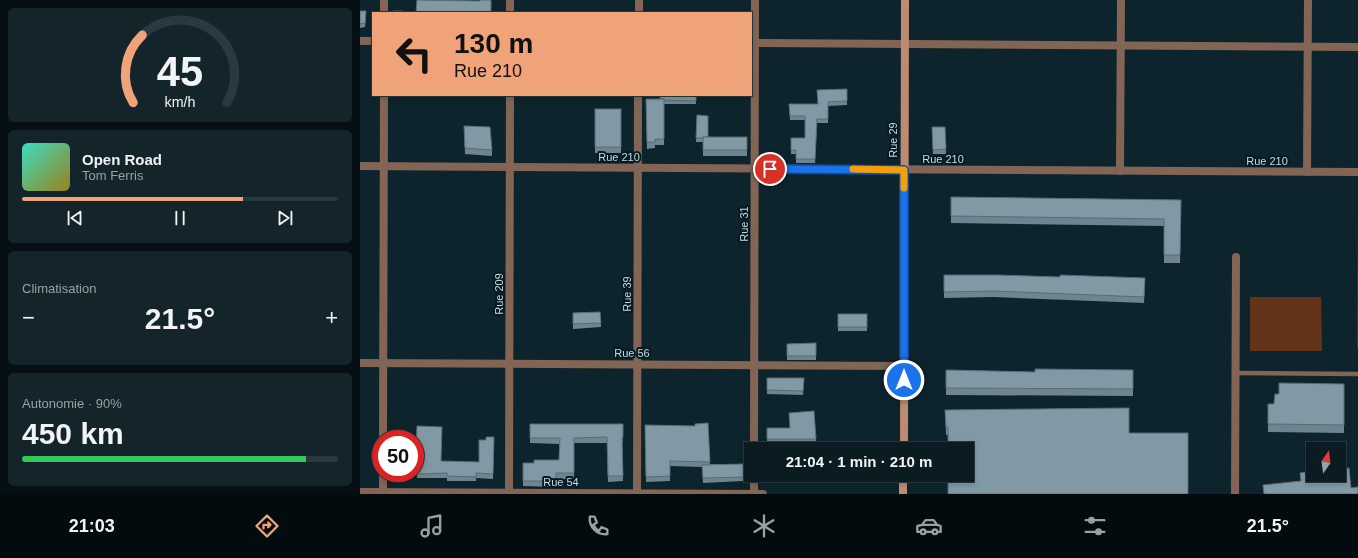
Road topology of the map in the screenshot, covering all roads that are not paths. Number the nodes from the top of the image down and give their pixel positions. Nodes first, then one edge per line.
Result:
1 (384, 0) edge
2 (510, 0) edge
3 (639, 0) edge
4 (755, 0) edge
5 (905, 0) edge
6 (1121, 0) edge
7 (1308, 0) edge
8 (384, 12) edge
9 (510, 12) edge
10 (639, 12) edge
11 (360, 41) edge
12 (372, 41) edge
13 (753, 43) edge
14 (905, 44) junction
15 (1121, 46) junction
16 (1308, 47) junction
17 (1358, 47) edge
18 (384, 96) edge
19 (510, 96) edge
20 (638, 96) edge
21 (360, 166) edge
22 (384, 167) junction
23 (510, 167) junction
24 (638, 168) junction
25 (755, 169) junction
26 (904, 170) junction
27 (1120, 171) junction
28 (1307, 172) junction
29 (1358, 172) edge
30 (1236, 257) dead end
31 (360, 363) edge
32 (383, 363) junction
33 (510, 364) junction
34 (637, 364) junction
35 (754, 365) junction
36 (904, 366) junction
37 (1235, 373) junction
38 (1358, 374) edge
39 (383, 430) edge
40 (754, 442) edge
41 (904, 442) edge
42 (383, 482) edge
43 (754, 482) edge
44 (904, 482) edge
45 (360, 492) edge
46 (383, 493) edge
47 (509, 493) edge
48 (637, 494) edge
49 (754, 494) edge
50 (763, 494) edge
51 (903, 494) edge
52 (1235, 494) edge

1 - 8 street
2 - 9 street
3 - 10 street
4 - 13 street, Rue 31
5 - 14 main road, Rue 29
6 - 15 street
7 - 16 street
11 - 12 street
13 - 14 street
13 - 25 street, Rue 31
14 - 15 street
14 - 26 main road, Rue 29
15 - 16 street
15 - 27 street
16 - 17 street
16 - 28 street
18 - 22 street
19 - 23 street, Rue 209
20 - 24 street, Rue 39
21 - 22 street, Rue 210
22 - 23 street, Rue 210
22 - 32 street
23 - 24 street, Rue 210
23 - 33 street, Rue 209
24 - 25 street, Rue 210
24 - 34 street, Rue 39
25 - 26 street, Rue 210
25 - 35 street, Rue 31
26 - 27 street, Rue 210
26 - 36 main road, Rue 29
27 - 28 street, Rue 210
28 - 29 street, Rue 210
30 - 37 street
31 - 32 street, Rue 56
32 - 33 street, Rue 56
32 - 39 street
33 - 34 street, Rue 56
33 - 47 street, Rue 209
34 - 35 street, Rue 56
34 - 48 street, Rue 39
35 - 36 street, Rue 56
35 - 40 street, Rue 31
36 - 41 main road, Rue 29
37 - 38 lane
37 - 52 street
42 - 46 street
43 - 49 street
44 - 51 main road
45 - 46 street, Rue 54
46 - 47 street, Rue 54
47 - 48 street, Rue 54
48 - 49 street, Rue 54
49 - 50 street, Rue 54

